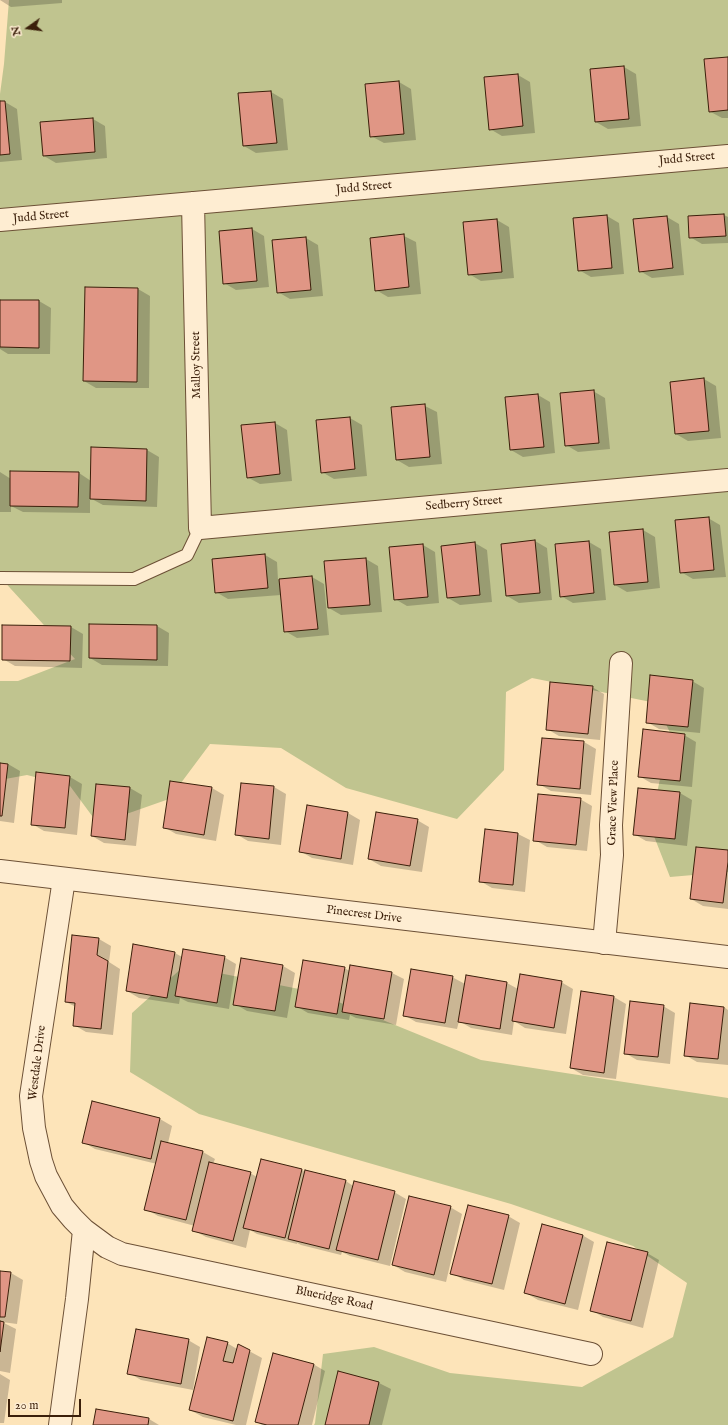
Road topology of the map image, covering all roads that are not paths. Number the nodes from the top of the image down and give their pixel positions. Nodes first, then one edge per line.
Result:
1 (728, 156) edge
2 (193, 203) junction
3 (0, 220) edge
4 (728, 480) edge
5 (200, 528) junction
6 (0, 578) edge
7 (621, 663) dead end
8 (0, 872) edge
9 (64, 879) junction
10 (604, 943) junction
11 (728, 957) edge
12 (84, 1230) junction
13 (591, 1354) dead end
14 (60, 1425) edge

1 - 2 street, Judd Street
2 - 3 street, Judd Street
2 - 5 street, Malloy Street
4 - 5 street, Sedberry Street
5 - 6 lane
7 - 10 street, Grace View Place
8 - 9 street, Pinecrest Drive
9 - 10 street, Pinecrest Drive
9 - 12 street, Westdale Drive
10 - 11 street, Pinecrest Drive
12 - 13 street, Blueridge Road
12 - 14 street

